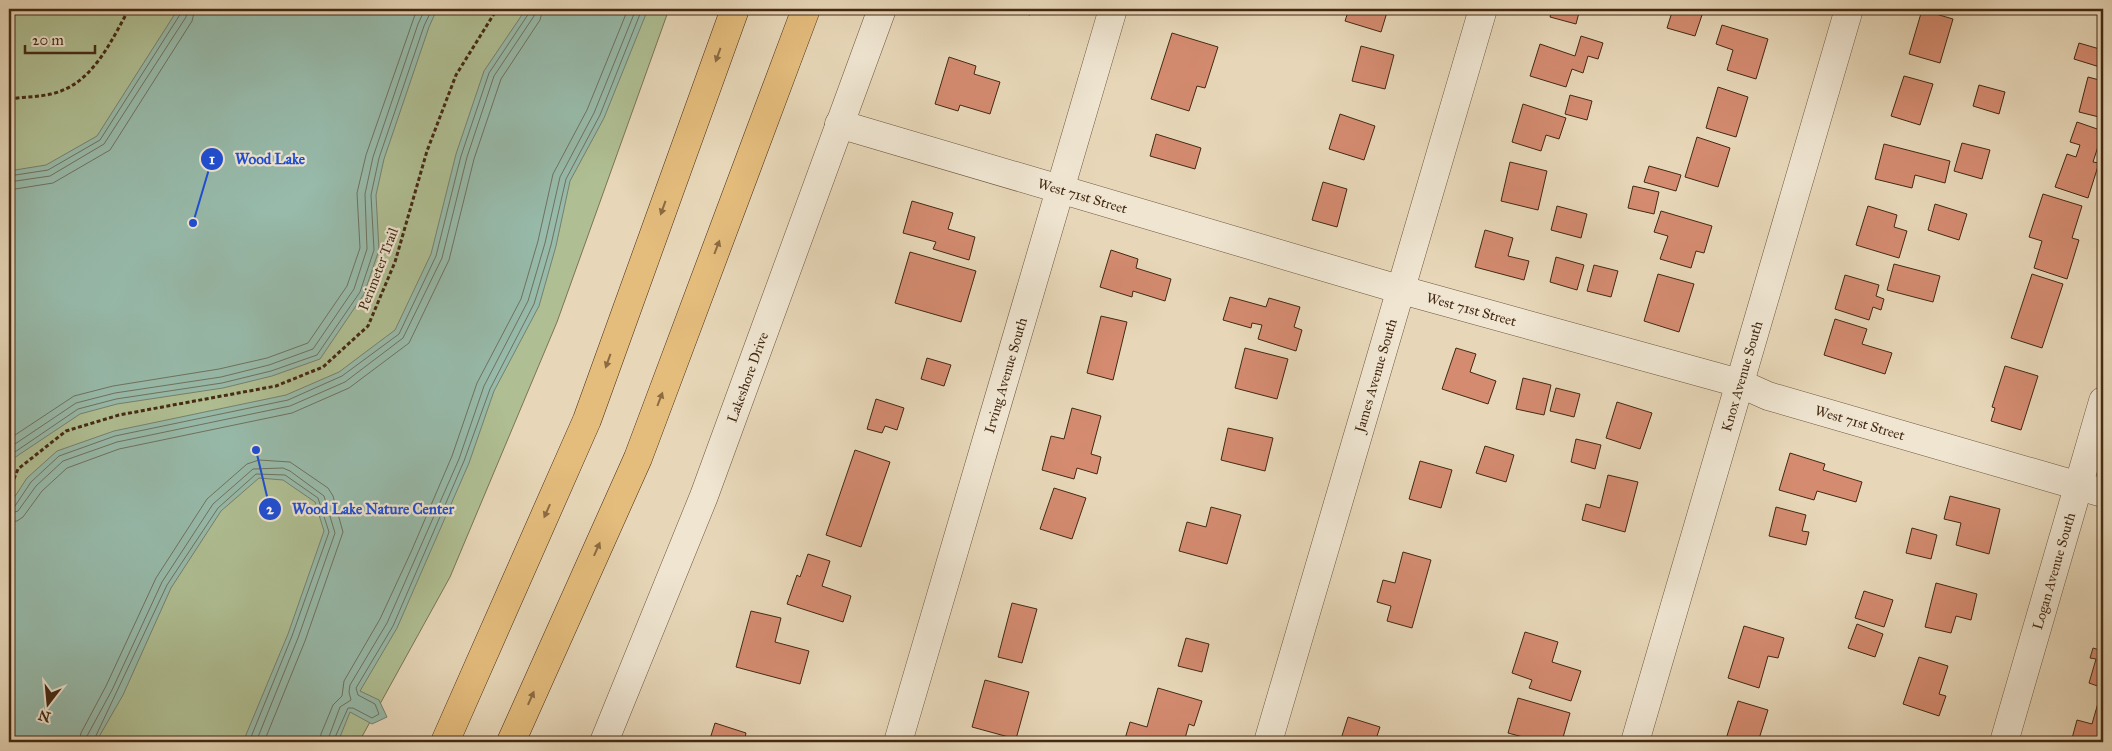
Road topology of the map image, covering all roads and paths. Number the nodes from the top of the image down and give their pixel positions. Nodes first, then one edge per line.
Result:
1 (129, 9) edge
2 (497, 9) edge
3 (734, 9) edge
4 (806, 9) edge
5 (882, 9) edge
6 (1113, 9) edge
7 (1483, 9) edge
8 (1849, 9) edge
9 (9, 99) edge
10 (839, 124) junction
11 (1060, 190) junction
12 (1402, 290) junction
13 (1740, 383) junction
14 (2103, 401) edge
15 (2091, 489) edge
16 (9, 490) edge
17 (445, 742) edge
18 (511, 742) edge
19 (604, 742) edge
20 (898, 742) edge
21 (1268, 742) edge
22 (1635, 742) edge
23 (2004, 742) edge

1 - 9 path
2 - 16 path, Perimeter Trail
3 -> 17 highway
18 -> 4 highway
5 - 10 street, Lakeshore Drive
6 - 11 street, Irving Avenue South
7 - 12 street, James Avenue South
8 - 13 street, Knox Avenue South
10 - 11 street, West 71st Street
10 - 19 street, Lakeshore Drive
11 - 12 street, West 71st Street
11 - 20 street, Irving Avenue South
12 - 13 street, West 71st Street
12 - 21 street, James Avenue South
13 - 15 street, West 71st Street
13 - 22 street, Knox Avenue South
14 - 15 street, Logan Avenue South
15 - 23 street, Logan Avenue South

